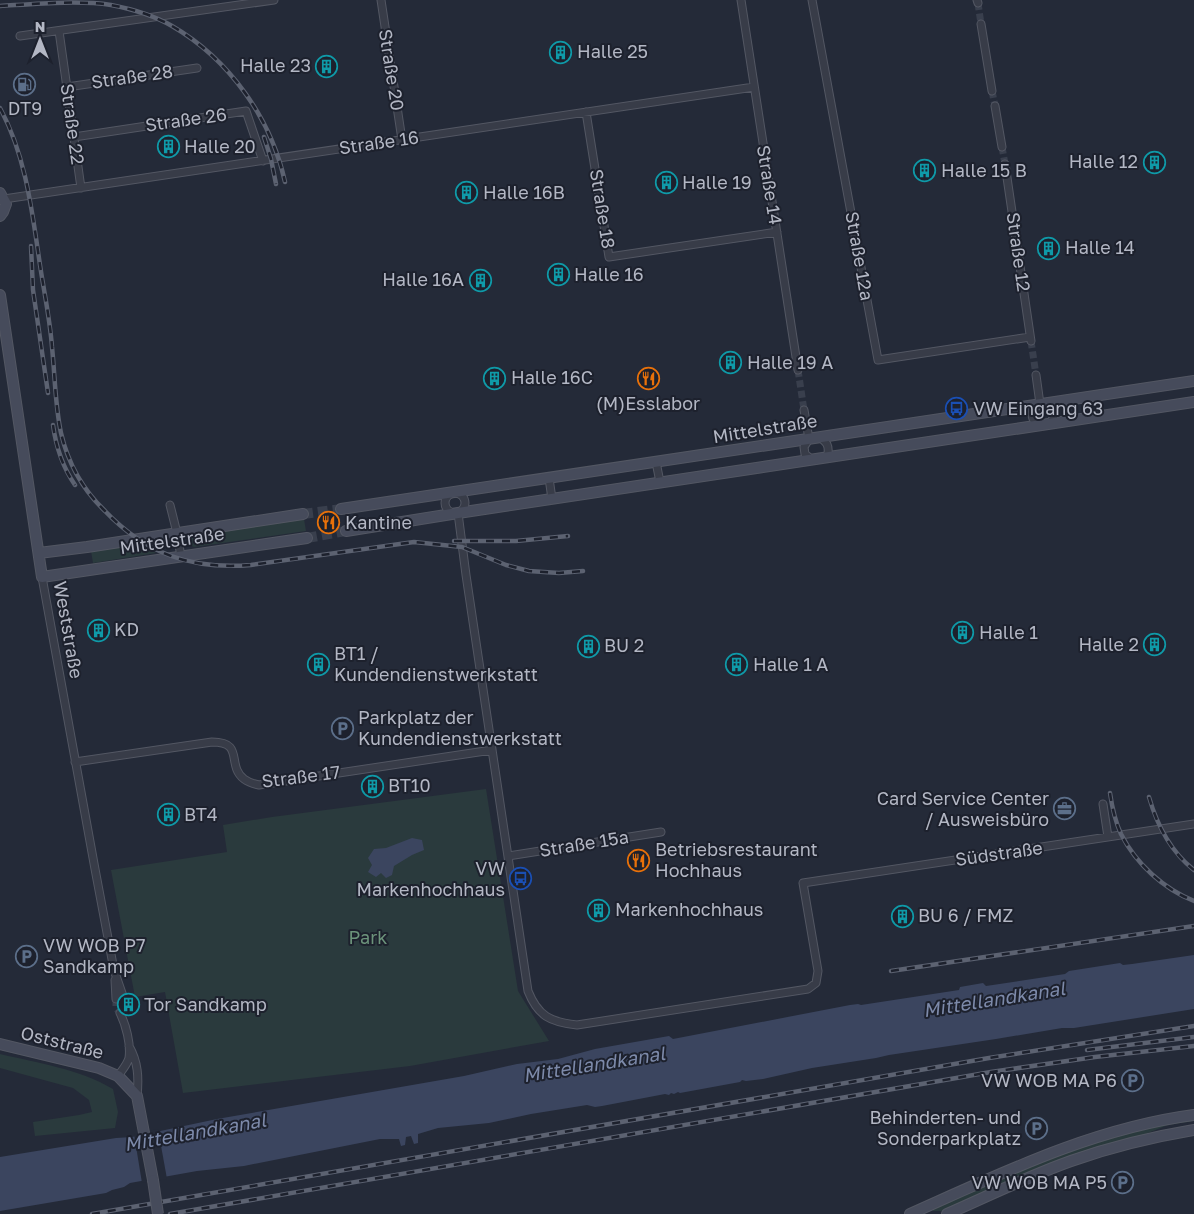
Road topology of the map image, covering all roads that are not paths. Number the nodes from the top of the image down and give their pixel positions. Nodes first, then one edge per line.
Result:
1 (274, 0) edge
2 (381, 0) edge
3 (740, 0) edge
4 (812, 0) edge
5 (981, 24) tunnel mouth
6 (58, 31) junction
7 (20, 36) dead end
8 (197, 68) dead end
9 (67, 87) junction
10 (754, 87) junction
11 (992, 91) tunnel mouth
12 (995, 106) tunnel mouth
13 (586, 112) junction
14 (74, 137) junction
15 (402, 140) junction
16 (1002, 147) tunnel mouth
17 (262, 161) junction
18 (1005, 164) tunnel mouth
19 (81, 188) junction
20 (2, 196) edge
21 (0, 216) edge
22 (777, 232) junction
23 (0, 295) edge
24 (1030, 339) joint
25 (798, 370) tunnel mouth
26 (1036, 375) tunnel mouth
27 (1194, 381) edge
28 (1194, 402) edge
29 (1040, 404) junction
30 (804, 410) tunnel mouth
31 (1044, 425) junction
32 (820, 437) junction
33 (809, 439) junction
34 (818, 459) junction
35 (656, 462) junction
36 (548, 478) junction
37 (660, 482) junction
38 (453, 492) junction
39 (552, 499) junction
40 (170, 505) dead end
41 (341, 509) tunnel mouth
42 (458, 513) junction
43 (303, 514) tunnel mouth
44 (346, 531) tunnel mouth
45 (177, 533) junction
46 (307, 538) tunnel mouth
47 (39, 553) junction
48 (181, 557) junction
49 (42, 577) junction
50 (492, 750) junction
51 (75, 762) junction
52 (1103, 804) dead end
53 (1194, 824) edge
54 (661, 832) dead end
55 (1108, 837) junction
56 (508, 856) junction
57 (120, 999) tunnel mouth
58 (123, 1012) tunnel mouth
59 (0, 1044) edge
60 (128, 1046) junction
61 (118, 1076) junction
62 (137, 1096) junction
63 (1194, 1115) edge
64 (1194, 1130) edge
65 (158, 1214) edge
66 (910, 1214) edge
67 (947, 1214) edge

1 - 6 street
2 - 15 street, Straße 20
3 - 10 street, Straße 14
4 - 24 street, Straße 12a
5 - 11 street
6 - 7 street
6 - 9 street, Straße 22
8 - 9 street, Straße 28
9 - 14 street, Straße 22
10 - 13 street, Straße 16
10 - 22 street, Straße 14
12 - 16 street
13 - 15 street, Straße 16
13 - 22 street, Straße 18
14 - 17 street, Straße 26
14 - 19 street, Straße 22
15 - 17 street, Straße 16
17 - 19 street, Straße 16
18 - 24 street, Straße 12
19 - 20 street, Straße 16
20 - 21 street
22 - 25 street, Straße 14
23 - 47 street, Weststraße
26 - 29 street
27 - 29 street, Mittelstraße
28 - 31 street, Mittelstraße
29 - 31 street
29 - 31 street
29 - 32 street, Mittelstraße
30 - 33 street
31 - 34 street, Mittelstraße
32 - 33 street, Mittelstraße
32 - 34 street
33 - 34 street
33 - 35 street, Mittelstraße
34 - 37 street, Mittelstraße
35 - 36 street, Mittelstraße
35 - 37 street
36 - 38 street, Mittelstraße
36 - 39 street
37 - 39 street, Mittelstraße
38 - 41 street, Mittelstraße
38 - 42 street
38 - 42 street
39 - 42 street, Mittelstraße
40 - 45 street
42 - 44 street, Mittelstraße
42 - 50 street
43 - 45 street, Mittelstraße
45 - 47 street, Mittelstraße
45 - 48 street
46 - 48 street, Mittelstraße
47 - 49 street, Weststraße
48 - 49 street, Mittelstraße
49 - 51 street, Weststraße
50 - 51 street, Straße 17
50 - 56 street
51 - 57 street, Weststraße
52 - 55 street
53 - 55 street, Südstraße
54 - 56 street, Straße 15a
55 - 56 street, Südstraße
58 - 60 street
59 - 61 street, Oststraße
60 - 61 street
60 - 62 street
61 - 62 street, Oststraße
62 - 65 street, bridge
63 - 66 street
64 - 67 street

